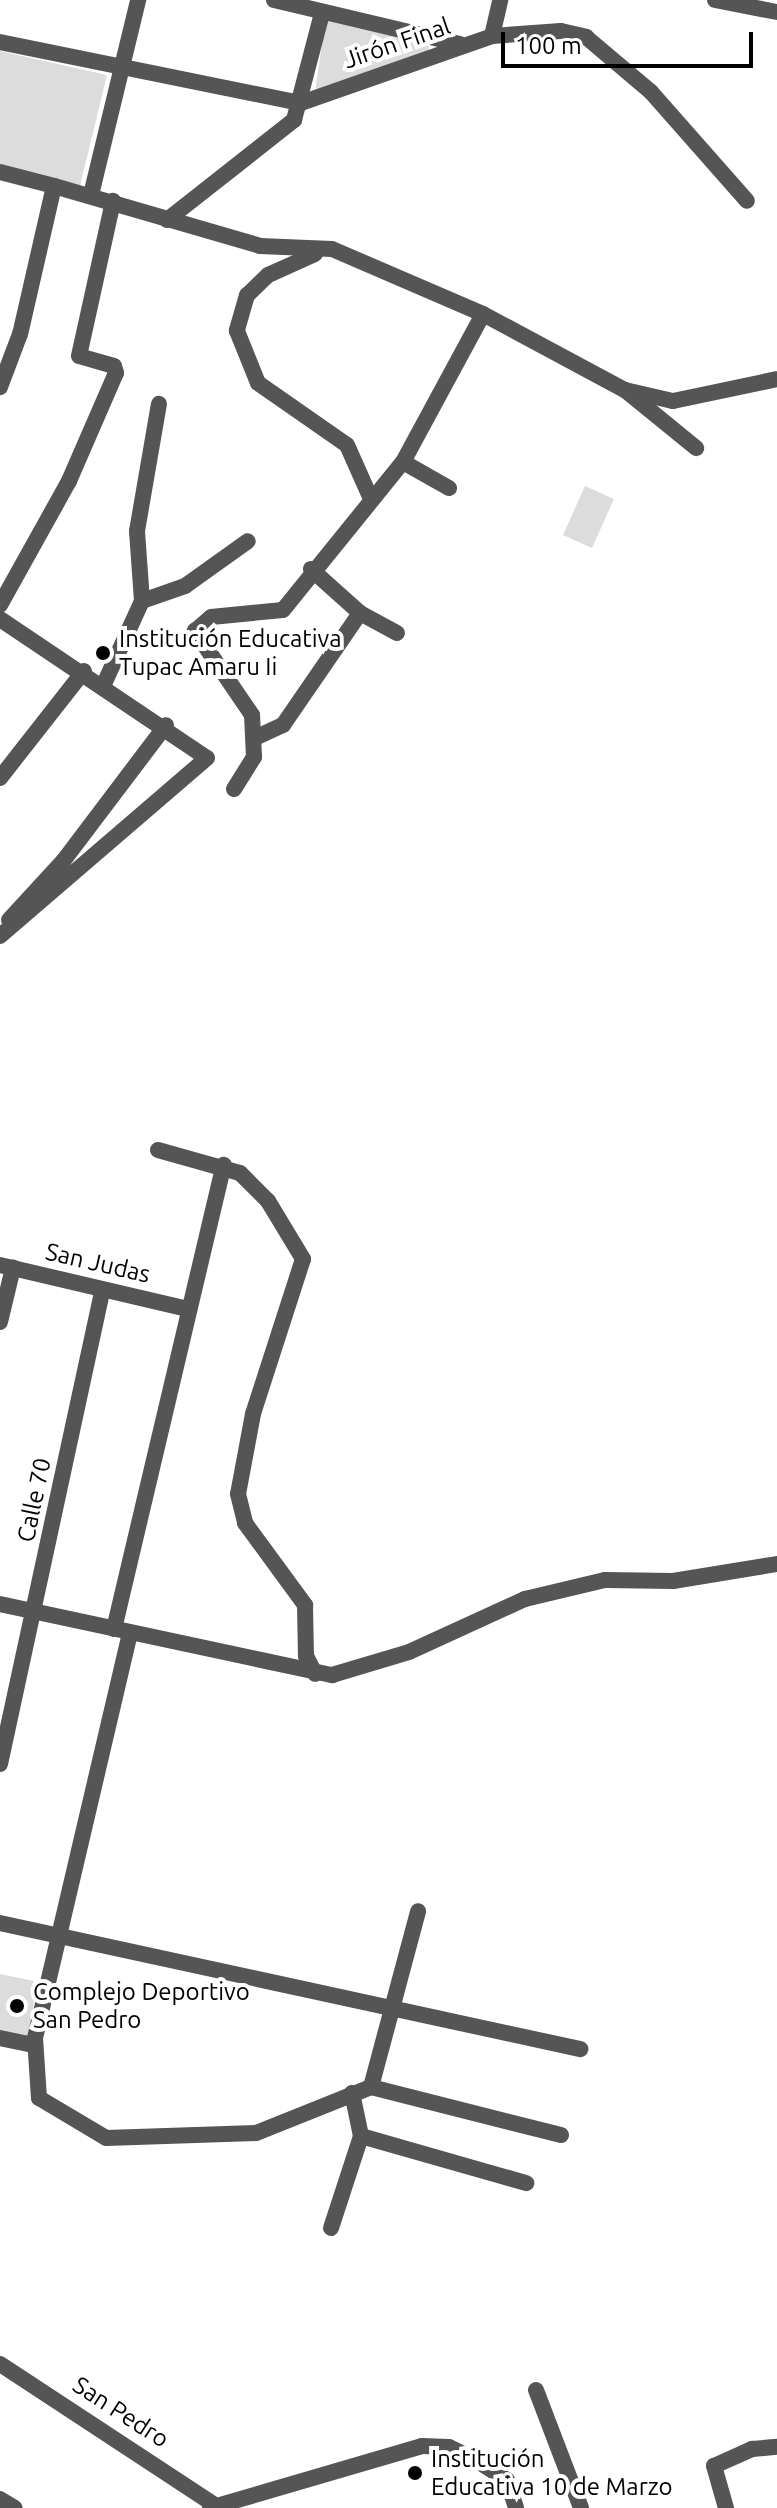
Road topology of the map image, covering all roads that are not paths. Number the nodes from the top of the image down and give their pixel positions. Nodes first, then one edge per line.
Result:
1 (138, 0) edge
2 (274, 0) edge
3 (500, 0) edge
4 (715, 0) edge
5 (777, 12) edge
6 (322, 13) junction
7 (492, 36) junction
8 (0, 42) edge
9 (461, 45) junction
10 (121, 70) junction
11 (301, 103) junction
12 (0, 172) edge
13 (54, 186) junction
14 (91, 195) junction
15 (113, 201) junction
16 (747, 201) dead end
17 (167, 220) junction
18 (332, 249) junction
19 (483, 314) junction
20 (4, 369) edge
21 (777, 379) edge
22 (0, 387) edge
23 (625, 390) junction
24 (159, 404) dead end
25 (696, 448) dead end
26 (403, 462) junction
27 (449, 488) dead end
28 (371, 499) junction
29 (248, 541) dead end
30 (311, 569) junction
31 (142, 601) junction
32 (0, 605) edge
33 (360, 613) junction
34 (0, 619) edge
35 (397, 633) dead end
36 (84, 671) junction
37 (104, 684) junction
38 (166, 725) junction
39 (257, 737) junction
40 (0, 778) edge
41 (234, 789) dead end
42 (0, 929) edge
43 (0, 936) edge
44 (158, 1150) dead end
45 (224, 1165) junction
46 (6, 1266) edge
47 (102, 1291) junction
48 (184, 1308) junction
49 (0, 1322) edge
50 (777, 1564) edge
51 (0, 1604) edge
52 (36, 1612) junction
53 (122, 1631) junction
54 (315, 1674) junction
55 (0, 1764) edge
56 (418, 1911) dead end
57 (0, 1923) edge
58 (63, 1937) junction
59 (389, 2008) junction
60 (0, 2038) edge
61 (34, 2045) junction
62 (580, 2049) dead end
63 (371, 2087) junction
64 (352, 2093) junction
65 (561, 2135) dead end
66 (361, 2136) junction
67 (526, 2183) dead end
68 (331, 2228) dead end
69 (0, 2364) edge
70 (536, 2390) dead end
71 (777, 2447) edge
72 (0, 2499) edge
73 (212, 2506) edge
74 (15, 2508) edge
75 (516, 2508) edge
76 (581, 2508) edge
77 (726, 2508) edge

1 - 10 street
2 - 6 street
3 - 7 street
4 - 5 street
6 - 9 street
6 - 11 street
7 - 9 street, Jirón Final
7 - 16 street, Jirón Final
8 - 10 street
9 - 11 street, Jirón Final
10 - 11 street
10 - 14 street
11 - 17 street
12 - 13 street
13 - 14 street
13 - 20 street
14 - 15 street
15 - 17 street
15 - 32 street
17 - 18 street
18 - 19 street
18 - 28 street
19 - 23 street
19 - 26 street
20 - 22 street
21 - 23 street
23 - 25 street
24 - 31 street
26 - 27 street
26 - 28 street
28 - 30 street
29 - 31 street
30 - 33 street
30 - 39 street
31 - 37 street
33 - 35 street
33 - 39 street
34 - 36 street
36 - 37 street
36 - 40 street
37 - 38 street
38 - 42 street
38 - 43 street
39 - 41 street
44 - 45 street
45 - 48 street
45 - 54 street
46 - 47 street, San Judas
46 - 49 street
47 - 48 street, San Judas
47 - 52 street, Calle 70
48 - 53 street
50 - 54 street
51 - 52 street
52 - 53 street
52 - 55 street, Calle 70
53 - 54 street
53 - 58 street
56 - 59 street
57 - 58 street
58 - 59 street
58 - 61 street
59 - 62 street
59 - 63 street
60 - 61 street
61 - 64 street
63 - 64 street
63 - 65 street
64 - 66 street
66 - 67 street
66 - 68 street
69 - 73 street, San Pedro
70 - 76 street
71 - 77 street
72 - 74 street
73 - 75 street

